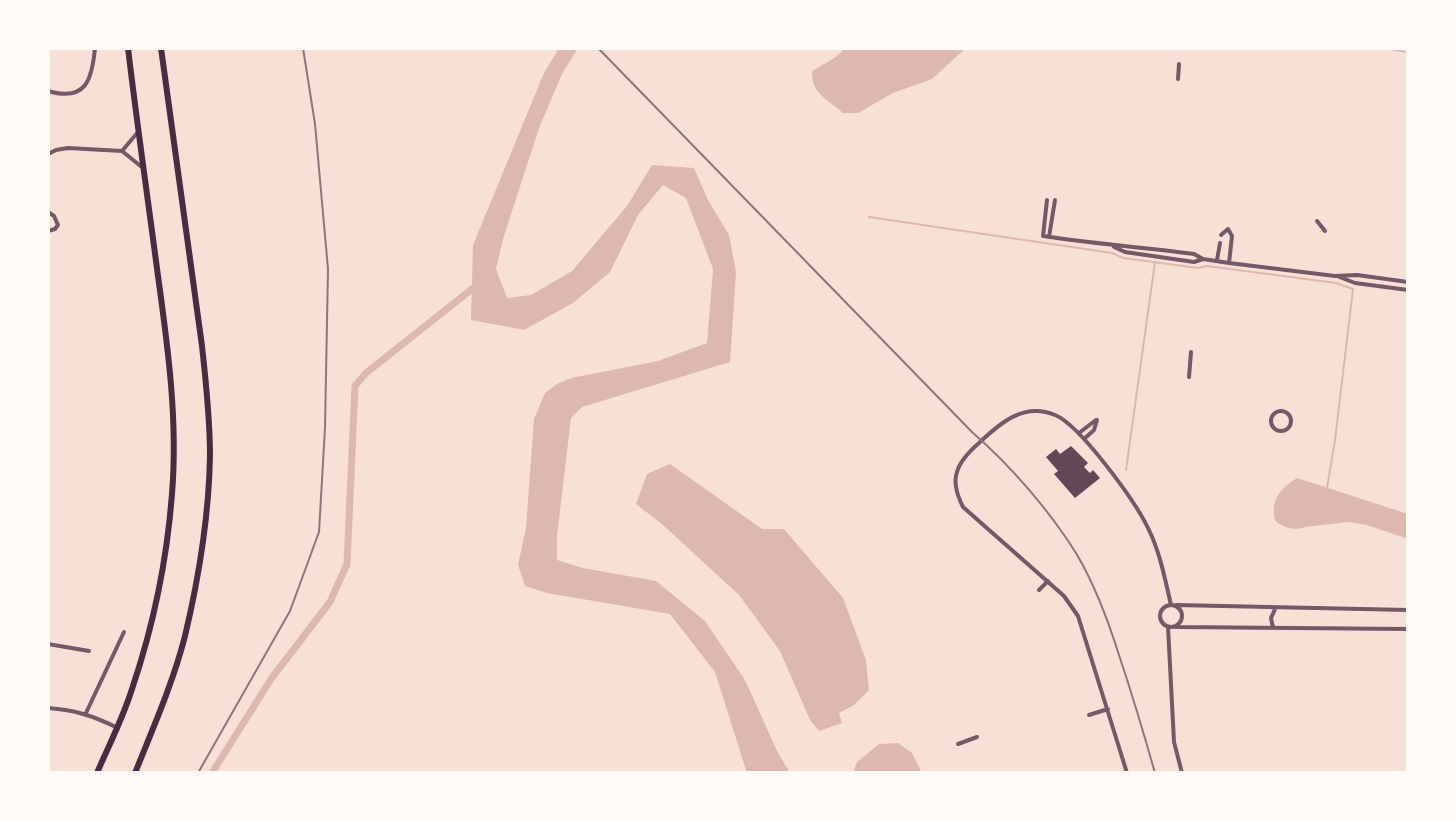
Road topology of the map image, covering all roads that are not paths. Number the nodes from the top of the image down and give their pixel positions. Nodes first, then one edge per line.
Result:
1 (95, 48) edge
2 (128, 48) edge
3 (161, 48) edge
4 (1179, 64) dead end
5 (1178, 79) dead end
6 (48, 91) edge
7 (138, 132) junction
8 (122, 151) junction
9 (48, 154) edge
10 (143, 168) junction
11 (1047, 200) dead end
12 (1055, 200) dead end
13 (48, 212) edge
14 (1317, 221) dead end
15 (48, 231) edge
16 (1325, 231) dead end
17 (1221, 235) dead end
18 (1046, 236) junction
19 (1220, 243) dead end
20 (1217, 261) junction
21 (1229, 263) junction
22 (1335, 276) junction
23 (1408, 282) edge
24 (1408, 290) edge
25 (1191, 352) dead end
26 (1189, 377) dead end
27 (1283, 411) joint
28 (1079, 433) junction
29 (1084, 439) junction
30 (1048, 581) junction
31 (1039, 590) dead end
32 (1174, 605) junction
33 (1276, 607) junction
34 (1408, 610) edge
35 (1168, 627) junction
36 (1175, 627) junction
37 (1273, 628) junction
38 (1408, 629) edge
39 (124, 632) dead end
40 (48, 644) edge
41 (89, 651) dead end
42 (48, 708) edge
43 (1108, 709) junction
44 (86, 713) junction
45 (1089, 715) dead end
46 (118, 728) junction
47 (977, 737) dead end
48 (958, 744) dead end
49 (97, 773) edge
50 (135, 773) edge
51 (1127, 773) edge
52 (1182, 773) edge

1 - 6 street
2 - 7 highway
3 - 50 highway
4 - 5 street
7 - 8 street
7 - 10 highway
8 - 9 street
8 - 10 street
10 - 46 highway
11 - 18 street
12 - 18 street
13 - 15 street
14 - 16 street
17 - 21 street
18 - 20 street
19 - 20 street
20 - 21 street
21 - 22 street
22 - 23 street
22 - 24 street
25 - 26 street
27 - 27 street
28 - 29 street
28 - 29 street
28 - 30 street
29 - 32 street
30 - 31 street
30 - 43 street
32 - 33 street
32 - 35 street
32 - 36 street
33 - 34 street
33 - 37 street
35 - 36 street
35 - 52 street
36 - 37 street
37 - 38 street
39 - 44 street
40 - 41 street
42 - 44 street
43 - 45 street
43 - 51 street
44 - 46 street
46 - 49 highway
47 - 48 street

